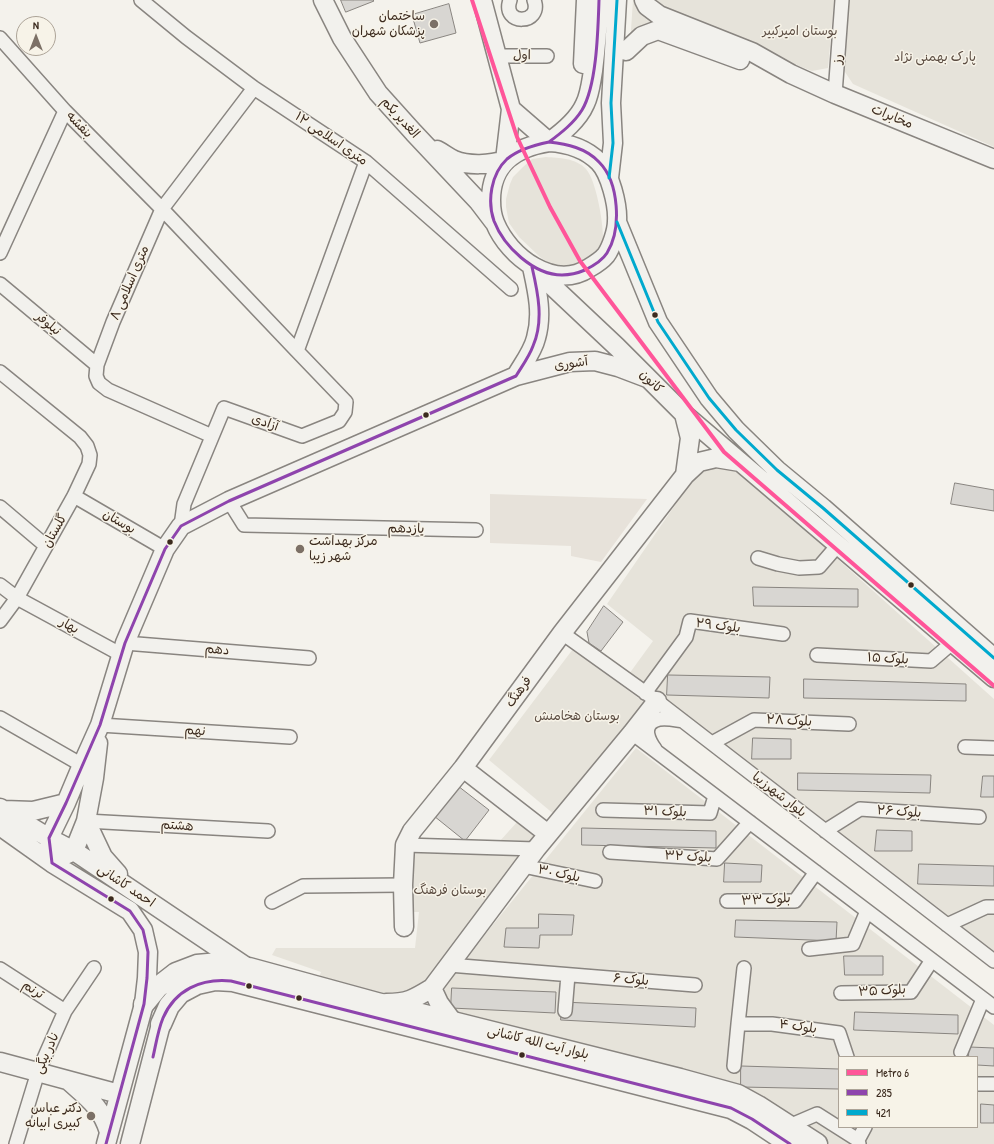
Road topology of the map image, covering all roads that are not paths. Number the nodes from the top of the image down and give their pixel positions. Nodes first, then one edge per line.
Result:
1 (141, 0) edge
2 (323, 0) edge
3 (482, 0) edge
4 (510, 0) edge
5 (534, 0) edge
6 (586, 0) edge
7 (599, 0) edge
8 (617, 0) edge
9 (629, 0) edge
10 (644, 0) edge
11 (842, 0) edge
12 (0, 38) edge
13 (626, 51) junction
14 (497, 56) junction
15 (547, 56) dead end
16 (791, 74) junction
17 (254, 88) junction
18 (835, 94) junction
19 (511, 109) junction
20 (66, 111) junction
21 (576, 118) junction
22 (414, 133) junction
23 (549, 142) junction
24 (613, 143) junction
25 (994, 159) edge
26 (505, 160) junction
27 (366, 162) junction
28 (609, 178) junction
29 (162, 209) junction
30 (617, 222) junction
31 (495, 223) junction
32 (0, 253) edge
33 (532, 266) junction
34 (0, 284) edge
35 (511, 289) dead end
36 (297, 351) junction
37 (97, 365) junction
38 (0, 372) edge
39 (516, 376) junction
40 (647, 378) junction
41 (684, 414) junction
42 (212, 436) junction
43 (740, 462) junction
44 (685, 475) junction
45 (781, 486) junction
46 (74, 496) junction
47 (229, 502) junction
48 (0, 507) edge
49 (823, 508) junction
50 (810, 521) junction
51 (180, 526) junction
52 (476, 530) dead end
53 (838, 545) junction
54 (46, 546) junction
55 (165, 549) junction
56 (758, 558) dead end
57 (0, 585) edge
58 (17, 598) junction
59 (0, 621) edge
60 (562, 633) junction
61 (783, 634) dead end
62 (952, 643) junction
63 (123, 649) junction
64 (817, 655) dead end
65 (309, 658) dead end
66 (994, 658) edge
67 (994, 678) edge
68 (651, 697) junction
69 (0, 718) edge
70 (683, 721) junction
71 (849, 724) dead end
72 (100, 725) junction
73 (632, 733) junction
74 (290, 737) dead end
75 (712, 743) junction
76 (964, 747) dead end
77 (994, 748) edge
78 (658, 753) junction
79 (82, 765) junction
80 (464, 768) junction
81 (716, 796) junction
82 (66, 803) junction
83 (603, 810) dead end
84 (979, 817) dead end
85 (86, 821) junction
86 (750, 822) junction
87 (2, 823) edge
88 (268, 831) dead end
89 (825, 831) junction
90 (548, 834) junction
91 (49, 838) junction
92 (406, 845) junction
93 (536, 849) junction
94 (74, 851) junction
95 (610, 852) dead end
96 (52, 863) junction
97 (524, 866) junction
98 (816, 872) junction
99 (595, 881) dead end
100 (403, 885) junction
101 (132, 889) junction
102 (728, 901) dead end
103 (272, 902) dead end
104 (994, 907) edge
105 (867, 911) junction
106 (947, 925) junction
107 (404, 927) dead end
108 (809, 950) dead end
109 (932, 960) junction
110 (994, 962) edge
111 (449, 965) junction
112 (94, 968) dead end
113 (249, 968) junction
114 (744, 968) dead end
115 (0, 969) edge
116 (568, 975) junction
117 (695, 985) dead end
118 (432, 988) junction
119 (841, 993) dead end
120 (983, 999) junction
121 (377, 1003) junction
122 (144, 1004) junction
123 (994, 1007) edge
124 (565, 1011) dead end
125 (66, 1012) junction
126 (454, 1022) junction
127 (161, 1024) joint
128 (738, 1024) junction
129 (961, 1052) dead end
130 (846, 1054) edge
131 (0, 1062) edge
132 (734, 1066) dead end
133 (38, 1072) junction
134 (68, 1080) junction
135 (978, 1084) edge
136 (994, 1084) edge
137 (119, 1094) junction
138 (865, 1128) edge
139 (790, 1135) edge
140 (107, 1138) edge
141 (859, 1142) edge
142 (16, 1144) edge
143 (130, 1144) edge
144 (817, 1144) edge

1 - 17 street, ۱۲ متری اسلامی
2 - 22 street, الغدیر یکم
3 - 14 street
4 - 5 street
6 - 21 street
7 - 21 street
8 - 24 street
9 - 13 street
10 - 16 street, مخابرات
11 - 18 street, رز
12 - 20 street, بنفشه
13 - 16 street, مخابرات
13 - 24 street
14 - 15 street, اول
14 - 19 street
16 - 18 street, مخابرات
17 - 27 street, ۱۲ متری اسلامی
17 - 29 street, ۸ متری اسلامی
18 - 25 street, مخابرات
19 - 23 street
19 - 26 street
20 - 29 street, بنفشه
20 - 32 street
21 - 23 street
22 - 26 street
22 - 31 street, الغدیر یکم
23 - 26 street
23 - 28 street
24 - 28 street
26 - 31 street
27 - 35 street, ۱۲ متری اسلامی
27 - 36 street
28 - 30 street
29 - 36 street, آزادی
29 - 37 street, ۸ متری اسلامی
30 - 33 street
30 - 45 street, کانون
31 - 33 street
33 - 39 street
33 - 40 street, کانون
34 - 37 street, نیلوفر
36 - 42 street, آزادی
37 - 42 street, ۸ متری اسلامی
38 - 46 street, گلستان
39 - 40 street, آشوری
39 - 47 street, آشوری
40 - 41 street, کانون
41 - 43 street, کانون
41 - 44 street
42 - 51 street, آزادی
43 - 44 street, فرهنگ
43 - 45 street, کانون
44 - 60 street, فرهنگ
45 - 49 street, کانون
45 - 50 street, کانون
46 - 54 street, گلستان
46 - 55 street, بوستان
47 - 51 street, آشوری
47 - 52 street, یازدهم
48 - 54 street
49 - 50 street
49 - 66 street, کانون
50 - 53 street, کانون
51 - 55 street
53 - 56 street
53 - 62 street, کانون
54 - 58 street, گلستان
55 - 63 street
57 - 58 street, بهار
58 - 59 street, گلستان
58 - 63 street, بهار
60 - 68 street, بلوار شهرزیبا
60 - 80 street, فرهنگ
61 - 68 street, بلوک ۲۹
62 - 64 street, بلوک ۱۵
62 - 67 street, کانون
63 - 65 street, دهم
63 - 72 street
68 - 70 street, بلوار شهرزیبا
68 - 73 street
69 - 79 street
70 - 75 street, بلوار شهرزیبا
70 - 78 street
71 - 75 street, بلوک ۲۸
72 - 74 street, نهم
72 - 79 street
72 - 85 street
73 - 78 street
73 - 90 street
75 - 89 street, بلوار شهرزیبا
76 - 77 street
78 - 81 street
79 - 82 street
80 - 90 street
80 - 92 street, فرهنگ
81 - 83 street, بلوک ۳۱
81 - 86 street
82 - 87 street
82 - 91 street
84 - 89 street, بلوک ۲۶
85 - 88 street, هشتم
85 - 94 street
85 - 101 street
86 - 95 street, بلوک ۳۲
86 - 98 street
87 - 91 street, احمد کاشانی
87 - 96 street, احمد کاشانی
89 - 106 street, بلوار شهرزیبا
90 - 93 street
91 - 94 street, احمد کاشانی
91 - 96 street
92 - 93 street
92 - 100 street, فرهنگ
93 - 97 street
94 - 96 street
94 - 101 street, احمد کاشانی
96 - 122 street, احمد کاشانی
97 - 99 street, بلوک ۳۰
97 - 111 street
98 - 102 street, بلوک ۳۳
98 - 105 street
100 - 103 street
100 - 107 street, فرهنگ
101 - 113 street, احمد کاشانی
104 - 106 street
105 - 108 street
105 - 109 street
106 - 110 street, بلوار شهرزیبا
109 - 119 street, بلوک ۳۵
109 - 120 street
111 - 116 street, بلوک ۶
111 - 118 street
112 - 125 street, نادر بیگی
113 - 121 main road, بلوار آیت الله کاشانی
113 - 122 main road, بلوار آیت الله کاشانی
114 - 128 street
115 - 125 street, ترنم
116 - 117 street, بلوک ۶
116 - 124 street
118 - 121 street
118 - 126 street
120 - 123 street
120 - 129 street
121 - 126 main road, بلوار آیت الله کاشانی
122 - 137 street, احمد کاشانی
125 - 133 street, نادر بیگی
126 - 139 main road, بلوار آیت الله کاشانی
127 - 139 main road, بلوار آیت الله کاشانی
127 - 143 street
128 - 130 street, بلوک ۴
128 - 132 street
131 - 133 street
133 - 134 street
133 - 142 street, نادر بیگی
134 - 137 street
134 - 140 street
135 - 136 street
137 - 140 street, احمد کاشانی
138 - 141 street
139 - 141 street
139 - 144 main road, بلوار آیت الله کاشانی

